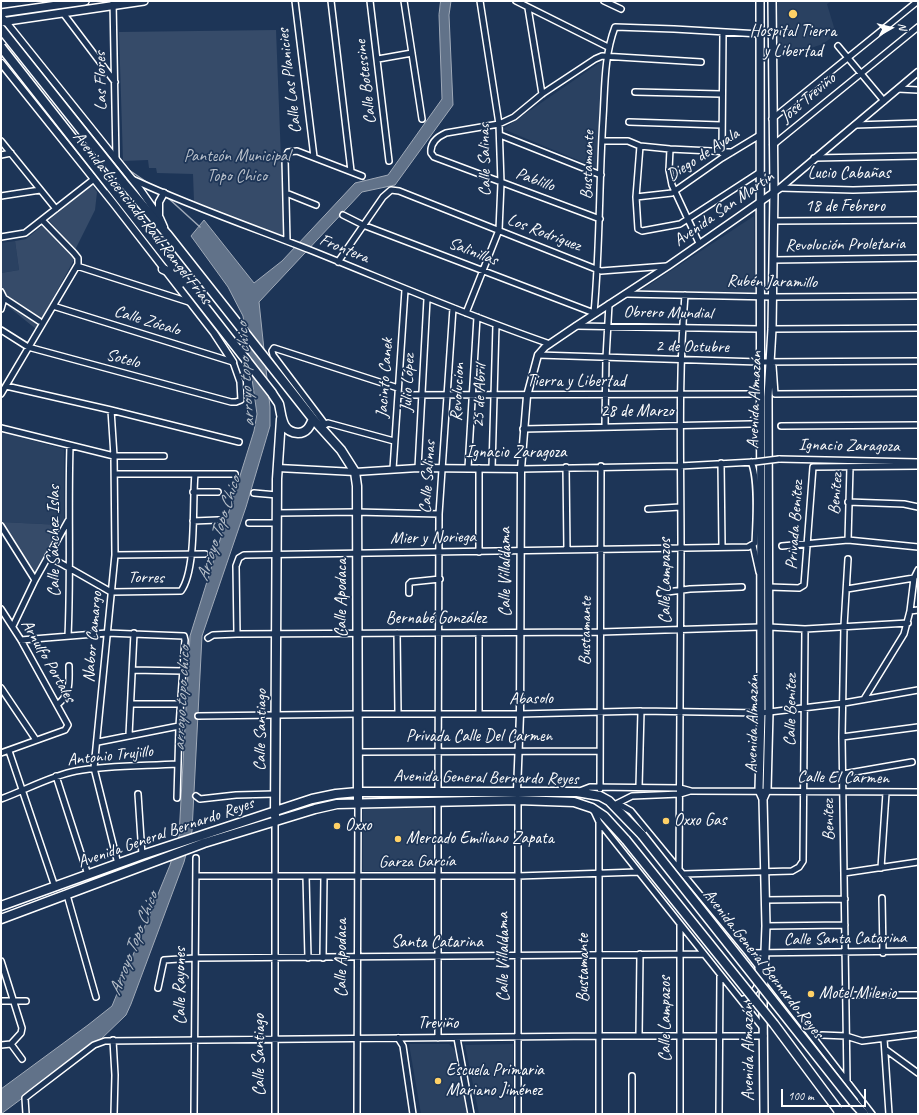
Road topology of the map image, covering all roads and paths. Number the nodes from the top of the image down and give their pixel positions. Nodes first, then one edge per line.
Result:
1 (85, 1) edge
2 (144, 1) edge
3 (295, 1) edge
4 (331, 1) edge
5 (370, 1) edge
6 (404, 1) edge
7 (480, 1) edge
8 (516, 1) edge
9 (760, 1) edge
10 (772, 1) edge
11 (918, 1) edge
12 (608, 2) edge
13 (113, 3) edge
14 (528, 8) junction
15 (621, 9) dead end
16 (1, 13) edge
17 (63, 13) junction
18 (2, 22) edge
19 (918, 27) edge
20 (723, 32) junction
21 (760, 34) junction
22 (838, 46) dead end
23 (1, 47) edge
24 (608, 47) junction
25 (27, 49) junction
26 (412, 53) junction
27 (607, 57) junction
28 (848, 57) junction
29 (378, 59) junction
30 (701, 62) dead end
31 (2, 64) edge
32 (918, 72) edge
33 (861, 73) junction
34 (115, 82) junction
35 (898, 89) junction
36 (918, 90) edge
37 (635, 92) dead end
38 (542, 94) junction
39 (721, 94) junction
40 (884, 101) junction
41 (422, 119) dead end
42 (772, 119) junction
43 (629, 122) dead end
44 (918, 123) edge
45 (499, 124) junction
46 (721, 124) junction
47 (854, 125) junction
48 (500, 135) junction
49 (760, 135) junction
50 (1, 141) edge
51 (602, 141) junction
52 (640, 146) junction
53 (773, 146) junction
54 (670, 149) junction
55 (721, 151) junction
56 (732, 152) junction
57 (11, 154) junction
58 (1, 155) edge
59 (918, 156) edge
60 (314, 157) junction
61 (722, 158) junction
62 (814, 158) junction
63 (116, 161) junction
64 (389, 161) dead end
65 (351, 171) junction
66 (760, 172) junction
67 (601, 175) junction
68 (362, 176) dead end
69 (94, 179) junction
70 (126, 179) junction
71 (501, 183) junction
72 (918, 188) edge
73 (777, 189) junction
74 (40, 190) junction
75 (675, 191) junction
76 (164, 193) junction
77 (286, 194) junction
78 (1, 196) edge
79 (636, 197) junction
80 (760, 200) junction
81 (316, 205) dead end
82 (56, 209) junction
83 (342, 215) dead end
84 (160, 218) junction
85 (600, 219) junction
86 (688, 220) junction
87 (918, 220) edge
88 (43, 221) junction
89 (773, 221) junction
90 (362, 225) junction
91 (498, 230) junction
92 (167, 234) junction
93 (1, 238) edge
94 (287, 241) junction
95 (699, 243) junction
96 (918, 258) edge
97 (773, 260) junction
98 (338, 262) junction
99 (78, 265) junction
100 (668, 266) junction
101 (163, 269) junction
102 (598, 270) junction
103 (482, 271) junction
104 (191, 290) junction
105 (405, 290) junction
106 (1, 292) edge
107 (626, 294) junction
108 (685, 295) junction
109 (760, 296) junction
110 (918, 296) edge
111 (773, 297) junction
112 (427, 299) junction
113 (4, 300) junction
114 (189, 302) junction
115 (609, 304) junction
116 (54, 306) junction
117 (453, 308) junction
118 (1, 309) edge
119 (466, 313) junction
120 (594, 313) junction
121 (477, 317) junction
122 (39, 321) dead end
123 (496, 325) junction
124 (576, 326) junction
125 (608, 326) junction
126 (683, 327) junction
127 (918, 328) edge
128 (760, 329) junction
129 (772, 329) junction
130 (1, 330) edge
131 (550, 344) junction
132 (28, 348) junction
133 (538, 355) junction
134 (606, 358) junction
135 (681, 361) junction
136 (233, 362) junction
137 (760, 362) junction
138 (772, 362) junction
139 (918, 362) edge
140 (6, 386) junction
141 (398, 388) junction
142 (918, 393) edge
143 (1, 394) edge
144 (754, 394) dead end
145 (398, 395) junction
146 (422, 395) junction
147 (448, 395) junction
148 (494, 395) junction
149 (605, 395) junction
150 (471, 396) junction
151 (527, 396) junction
152 (682, 396) junction
153 (241, 400) joint
154 (111, 410) junction
155 (282, 419) junction
156 (313, 419) junction
157 (751, 424) dead end
158 (918, 425) edge
159 (323, 426) junction
160 (605, 426) junction
161 (681, 426) junction
162 (781, 426) dead end
163 (1, 428) edge
164 (523, 429) junction
165 (394, 441) junction
166 (239, 442) dead end
167 (70, 446) junction
168 (114, 456) junction
169 (164, 456) dead end
170 (753, 462) junction
171 (918, 462) edge
172 (721, 463) junction
173 (601, 466) junction
174 (680, 466) junction
175 (918, 466) edge
176 (566, 467) junction
177 (850, 467) junction
178 (278, 468) junction
179 (418, 468) junction
180 (443, 468) junction
181 (468, 468) junction
182 (479, 468) junction
183 (492, 468) junction
184 (393, 469) junction
185 (521, 469) junction
186 (355, 472) junction
187 (115, 474) junction
188 (194, 474) junction
189 (235, 474) dead end
190 (193, 492) junction
191 (218, 492) dead end
192 (254, 493) dead end
193 (277, 495) junction
194 (848, 502) junction
195 (680, 507) junction
196 (918, 507) edge
197 (648, 509) dead end
198 (356, 512) junction
199 (277, 513) junction
200 (439, 514) junction
201 (218, 520) dead end
202 (193, 521) junction
203 (68, 522) junction
204 (249, 523) dead end
205 (277, 523) junction
206 (1, 526) edge
207 (848, 540) junction
208 (807, 544) junction
209 (722, 546) junction
210 (751, 546) junction
211 (782, 546) dead end
212 (918, 547) edge
213 (681, 548) junction
214 (601, 549) junction
215 (520, 550) junction
216 (567, 550) junction
217 (439, 552) junction
218 (479, 552) junction
219 (357, 553) junction
220 (192, 554) junction
221 (205, 554) dead end
222 (277, 554) junction
223 (115, 555) junction
224 (48, 556) junction
225 (848, 559) dead end
226 (71, 570) junction
227 (918, 570) edge
228 (761, 577) junction
229 (914, 578) junction
230 (35, 580) junction
231 (440, 580) junction
232 (742, 587) dead end
233 (769, 588) junction
234 (847, 589) junction
235 (680, 591) junction
236 (111, 592) junction
237 (409, 593) dead end
238 (660, 593) dead end
239 (1, 609) edge
240 (918, 610) edge
241 (910, 611) junction
242 (908, 623) junction
243 (13, 626) junction
244 (844, 626) junction
245 (761, 627) junction
246 (769, 627) junction
247 (805, 629) junction
248 (680, 630) junction
249 (397, 632) junction
250 (439, 632) junction
251 (601, 632) junction
252 (107, 633) junction
253 (134, 633) junction
254 (357, 633) junction
255 (480, 633) junction
256 (520, 633) junction
257 (237, 634) junction
258 (276, 634) junction
259 (68, 636) junction
260 (208, 638) dead end
261 (21, 640) junction
262 (69, 666) dead end
263 (133, 670) junction
264 (184, 671) junction
265 (1, 688) edge
266 (918, 690) edge
267 (864, 699) junction
268 (844, 703) junction
269 (131, 704) junction
270 (181, 704) junction
271 (57, 705) junction
272 (806, 707) junction
273 (599, 711) junction
274 (641, 711) junction
275 (681, 712) junction
276 (769, 712) junction
277 (398, 713) junction
278 (438, 713) junction
279 (478, 713) junction
280 (761, 713) junction
281 (358, 714) junction
282 (520, 714) junction
283 (276, 715) junction
284 (198, 716) dead end
285 (179, 726) junction
286 (918, 727) edge
287 (129, 735) junction
288 (842, 737) junction
289 (36, 740) junction
290 (98, 742) junction
291 (519, 750) junction
292 (9, 751) junction
293 (438, 751) junction
294 (599, 751) junction
295 (358, 752) junction
296 (1, 754) edge
297 (912, 762) dead end
298 (178, 764) junction
299 (94, 768) junction
300 (843, 774) junction
301 (56, 776) junction
302 (600, 787) junction
303 (639, 787) junction
304 (680, 788) junction
305 (759, 790) junction
306 (767, 790) junction
307 (23, 791) junction
308 (691, 791) junction
309 (804, 791) junction
310 (358, 792) junction
311 (438, 792) junction
312 (576, 792) junction
313 (843, 792) junction
314 (918, 792) edge
315 (886, 793) junction
316 (138, 794) dead end
317 (275, 794) junction
318 (680, 794) junction
319 (196, 796) dead end
320 (518, 796) junction
321 (600, 796) junction
322 (177, 798) dead end
323 (1, 799) edge
324 (763, 799) junction
325 (438, 801) junction
326 (358, 802) junction
327 (615, 806) junction
328 (592, 808) junction
329 (275, 812) junction
330 (275, 821) junction
331 (599, 822) junction
332 (142, 855) junction
333 (196, 858) dead end
334 (918, 862) edge
335 (118, 864) junction
336 (679, 868) junction
337 (881, 868) junction
338 (764, 871) junction
339 (638, 872) junction
340 (598, 874) junction
341 (683, 874) junction
342 (844, 874) junction
343 (88, 875) junction
344 (438, 875) junction
345 (196, 876) junction
346 (306, 876) junction
347 (324, 876) junction
348 (518, 876) junction
349 (357, 877) junction
350 (276, 878) junction
351 (55, 887) junction
352 (67, 895) junction
353 (882, 898) dead end
354 (845, 899) junction
355 (766, 900) junction
356 (1, 906) edge
357 (1, 919) edge
358 (680, 925) junction
359 (845, 925) junction
360 (766, 926) junction
361 (918, 951) edge
362 (748, 953) junction
363 (883, 953) junction
364 (640, 954) junction
365 (680, 954) junction
366 (703, 954) junction
367 (766, 954) junction
368 (845, 954) junction
369 (599, 955) junction
370 (519, 956) junction
371 (439, 957) junction
372 (195, 958) junction
373 (275, 958) junction
374 (308, 958) junction
375 (323, 958) junction
376 (357, 958) junction
377 (1, 961) edge
378 (755, 963) junction
379 (720, 976) junction
380 (765, 976) junction
381 (158, 988) dead end
382 (846, 995) junction
383 (918, 995) edge
384 (96, 997) dead end
385 (741, 1000) junction
386 (1, 1001) edge
387 (26, 1001) dead end
388 (14, 1002) junction
389 (764, 1033) junction
390 (918, 1034) edge
391 (680, 1035) junction
392 (822, 1035) dead end
393 (598, 1036) junction
394 (639, 1036) junction
395 (719, 1036) junction
396 (846, 1036) junction
397 (518, 1037) junction
398 (358, 1038) junction
399 (398, 1038) junction
400 (438, 1038) junction
401 (457, 1038) junction
402 (276, 1039) junction
403 (884, 1039) junction
404 (113, 1040) junction
405 (194, 1040) junction
406 (11, 1044) junction
407 (1, 1045) edge
408 (885, 1049) junction
409 (22, 1059) dead end
410 (918, 1073) edge
411 (632, 1076) dead end
412 (847, 1081) junction
413 (840, 1112) edge
414 (26, 1114) edge
415 (114, 1114) edge
416 (194, 1114) edge
417 (275, 1114) edge
418 (357, 1114) edge
419 (413, 1114) edge
420 (471, 1114) edge
421 (518, 1114) edge
422 (599, 1114) edge
423 (632, 1114) edge
424 (680, 1114) edge
425 (719, 1114) edge
426 (764, 1114) edge
427 (864, 1114) edge
428 (872, 1114) edge
429 (889, 1114) edge

1 - 16 main road
2 - 13 main road
3 - 60 street, Calle Las Planicies
4 - 65 street
5 - 29 street, Calle Botessine
6 - 26 street
7 - 45 street, Calle Salinas
8 - 14 street
9 - 21 main road, Avenida Almazán
10 - 42 main road, Avenida Almazán
11 - 28 street
12 - 15 street
13 - 17 main road
13 - 34 street, Las Flores
14 - 24 street
14 - 38 street
17 - 18 main road
17 - 34 street
18 - 25 street, Avenida Licenciado Raúl Rangel Frías
18 - 70 main road, Calle Apodaca, bridge
19 - 33 street, José Treviño
20 - 21 street
20 - 24 street, Bustamante
20 - 39 street
21 - 49 main road, Avenida Almazán
22 - 28 street
23 - 104 main road, bridge
24 - 27 street, Bustamante
25 - 31 street
25 - 63 street, Avenida Licenciado Raúl Rangel Frías
26 - 29 street
26 - 41 street
27 - 30 street
27 - 38 street
27 - 51 street, Bustamante
28 - 33 street
28 - 42 street
29 - 64 street, Calle Botessine
31 - 69 street, Avenida Licenciado Raúl Rangel Frías
32 - 35 street, Avenida San Martín
33 - 40 street
33 - 53 street, José Treviño
34 - 63 street, Las Flores
35 - 36 street
35 - 40 street, Avenida San Martín
37 - 39 street
38 - 45 street
39 - 46 street
40 - 47 street, Avenida San Martín
42 - 53 main road, Avenida Almazán
43 - 46 street
44 - 47 street
45 - 48 street, Calle Salinas
45 - 71 street, Pablillo
46 - 55 street
47 - 62 street, Avenida San Martín
48 - 67 street
48 - 71 street, Calle Salinas
49 - 56 street, Diego de Ayala
49 - 66 main road, Avenida Almazán
50 - 57 street
51 - 52 street
51 - 67 street, Bustamante
52 - 54 street
52 - 79 street
53 - 73 main road, Avenida Almazán
54 - 55 street
54 - 75 street
55 - 56 street
55 - 61 street
56 - 61 street, Diego de Ayala
57 - 58 street
57 - 74 street
59 - 62 street
60 - 65 street
60 - 77 street, Calle Las Planicies
61 - 75 street, Diego de Ayala
62 - 73 street, Avenida San Martín
63 - 70 street, Avenida Licenciado Raúl Rangel Frías
65 - 68 street
66 - 80 main road, Avenida Almazán
66 - 86 street
67 - 85 street, Bustamante
69 - 82 street
69 - 101 street, Avenida Licenciado Raúl Rangel Frías
70 - 76 street, Frontera
70 - 84 street, Avenida Licenciado Raúl Rangel Frías
70 - 92 main road, Calle Apodaca
71 - 85 street, Pablillo
71 - 91 street, Calle Salinas
72 - 73 street, Lucio Cabañas
73 - 80 street, Avenida San Martín
73 - 89 main road, Avenida Almazán
74 - 78 street
74 - 82 street
75 - 79 street, Diego de Ayala
75 - 86 street
76 - 84 street
76 - 94 street, Frontera
77 - 81 street
77 - 94 street, Calle Las Planicies
79 - 86 street
80 - 95 street, Avenida San Martín
80 - 109 main road, Avenida Almazán
82 - 88 street
83 - 90 street, Salinillas
84 - 92 street, Avenida Licenciado Raúl Rangel Frías
85 - 102 street, Bustamante
86 - 95 street
87 - 89 street, 18 de Febrero
88 - 93 street
88 - 99 street
89 - 97 main road, Avenida Almazán
90 - 91 street, Los Rodríguez
90 - 98 street
90 - 103 street, Salinillas
91 - 102 street, Los Rodríguez
91 - 103 street, Calle Salinas
92 - 156 main road, Calle Apodaca
94 - 98 street, Frontera
95 - 100 street, Avenida San Martín
96 - 97 street, Revolución Proletaria
97 - 111 main road, Avenida Almazán
98 - 105 street, Frontera
99 - 114 street
99 - 116 street
100 - 102 street, Los Rodríguez
100 - 107 street, Avenida San Martín
101 - 104 main road
101 - 114 street, Avenida Licenciado Raúl Rangel Frías
102 - 120 street, Bustamante
103 - 119 street, Calle Salinas
103 - 120 street, Salinillas
104 - 155 main road
105 - 112 street, Frontera
105 - 141 street, Jacinto Canek
106 - 113 street
107 - 108 street, Rubén Jaramillo
107 - 115 street, Avenida San Martín
108 - 109 street, Rubén Jaramillo
108 - 126 street, Calle Lampazos
109 - 111 street, Rubén Jaramillo
109 - 128 main road, Avenida Almazán
110 - 111 street, Rubén Jaramillo
111 - 129 main road, Avenida Almazán
112 - 117 street, Frontera
112 - 146 street, Julio López
113 - 118 street
113 - 122 street
114 - 136 street, Avenida Licenciado Raúl Rangel Frías
115 - 120 street, Avenida San Martín
115 - 125 street
116 - 132 street
116 - 136 street, Calle Zócalo
117 - 119 street, Frontera
117 - 147 street, Calle Salinas
119 - 121 street, Frontera
120 - 124 street, Avenida San Martín
121 - 123 street, Frontera
121 - 150 street, Revolucion
123 - 131 street, Frontera
123 - 148 street, 25 de Abril
124 - 125 street, Obrero Mundial
124 - 131 street, Avenida San Martín
125 - 126 street, Obrero Mundial
125 - 134 street
126 - 128 street, Obrero Mundial
126 - 135 street, Calle Lampazos
127 - 129 street
128 - 137 main road, Avenida Almazán
129 - 138 main road, Avenida Almazán
130 - 132 street, Sotelo
131 - 133 street, Avenida San Martín
132 - 140 street
132 - 153 street, Sotelo
133 - 134 street, 2 de Octubre
133 - 151 street, Calle Villaldama
134 - 135 street, 2 de Octubre
134 - 149 street
135 - 137 street, 2 de Octubre
135 - 152 street, Calle Lampazos
136 - 153 street, Avenida Licenciado Raúl Rangel Frías
137 - 138 street, 2 de Octubre
137 - 228 main road, Avenida Almazán
138 - 139 street, 2 de Octubre
138 - 142 street
138 - 233 main road, Avenida Almazán
140 - 143 street
140 - 154 street
141 - 145 street, Jacinto Canek
141 - 159 street, Calle Apodaca
144 - 152 street, Tierra y Libertad
145 - 146 street, Tierra y Libertad
145 - 165 street, Jacinto Canek
146 - 147 street, Tierra y Libertad
146 - 179 street, Julio López
147 - 150 street, Tierra y Libertad
147 - 180 street, Calle Salinas
148 - 150 street, Tierra y Libertad
148 - 151 street, Tierra y Libertad
148 - 183 street, 25 de Abril
149 - 151 street, Tierra y Libertad
149 - 152 street, Tierra y Libertad
149 - 160 street
150 - 181 street, Revolucion
151 - 164 street, Calle Villaldama
152 - 161 street, Calle Lampazos
154 - 166 street
154 - 168 street, Nabor Camargo
155 - 156 main road
155 - 178 main road, Calle Santiago
156 - 159 main road, Calle Apodaca
157 - 161 street, 28 de Marzo
158 - 162 street
159 - 165 street
159 - 186 main road, Calle Apodaca
160 - 161 street, 28 de Marzo
160 - 164 street, 28 de Marzo
161 - 174 street, Calle Lampazos
163 - 167 street
164 - 185 street, Calle Villaldama
165 - 184 street, Jacinto Canek
167 - 168 street
167 - 203 street, Calle Sánchez Islas
168 - 169 street
168 - 187 street, Nabor Camargo
170 - 171 street, Ignacio Zaragoza, bridge
170 - 172 street, Ignacio Zaragoza
170 - 210 street
172 - 174 street, Ignacio Zaragoza
172 - 209 street
173 - 174 street, Ignacio Zaragoza
173 - 176 street, Ignacio Zaragoza
173 - 214 street, Bustamante
174 - 195 street, Calle Lampazos
175 - 177 street, Benítez
176 - 185 street, Ignacio Zaragoza
176 - 216 street
177 - 194 street, Benítez
177 - 208 street, Privada Benítez
178 - 186 street, Ignacio Zaragoza
178 - 193 main road, Calle Santiago
179 - 180 street, Ignacio Zaragoza
179 - 184 street, Ignacio Zaragoza
180 - 181 street, Ignacio Zaragoza
180 - 200 street, Calle Salinas
181 - 182 street, Ignacio Zaragoza
182 - 183 street, Ignacio Zaragoza
182 - 218 street
183 - 185 street, Ignacio Zaragoza
184 - 186 street, Ignacio Zaragoza
185 - 215 street, Calle Villaldama
186 - 198 main road, Calle Apodaca
187 - 188 street
187 - 223 street, Nabor Camargo
188 - 189 street
188 - 190 street
190 - 191 street
190 - 202 street
192 - 193 street
193 - 199 main road, Calle Santiago
194 - 196 street
194 - 207 street, Benítez
195 - 197 street
195 - 213 street, Calle Lampazos
198 - 199 street
198 - 200 street
198 - 219 main road, Calle Apodaca
199 - 205 main road, Calle Santiago
200 - 217 street, Calle Salinas
201 - 202 street
202 - 220 street
203 - 224 street
203 - 226 street, Calle Sánchez Islas
204 - 205 street
205 - 222 main road, Calle Santiago
206 - 230 street
207 - 208 street
207 - 212 street
208 - 211 street
208 - 233 street, Privada Benítez
209 - 210 street, Mier y Noriega
209 - 213 street, Mier y Noriega
210 - 228 street
213 - 214 street, Mier y Noriega
213 - 235 street, Calle Lampazos
214 - 216 street, Mier y Noriega
214 - 251 street, Bustamante
215 - 216 street, Mier y Noriega
215 - 218 street, Mier y Noriega
215 - 256 street, Calle Villaldama
217 - 218 street, Mier y Noriega
217 - 219 street, Mier y Noriega
217 - 231 street, Calle Salinas
219 - 222 street, Mier y Noriega
219 - 254 main road, Calle Apodaca
220 - 221 street
220 - 223 street
220 - 236 street, Torres
222 - 257 street, Mier y Noriega
222 - 258 main road, Calle Santiago
223 - 236 street, Nabor Camargo
224 - 226 street, Torres
224 - 230 street
225 - 234 street, Benítez
226 - 236 street, Torres
226 - 259 street, Calle Sánchez Islas
227 - 229 street
228 - 245 main road, Avenida Almazán
229 - 234 street
229 - 241 street
230 - 243 street
231 - 237 street
231 - 250 street, Calle Salinas
232 - 235 street
233 - 246 main road, Avenida Almazán
234 - 244 street, Benítez
235 - 238 street
235 - 248 street, Calle Lampazos
236 - 252 street, Nabor Camargo
239 - 243 street, Arnulfo Portales
240 - 241 street
241 - 242 street
242 - 244 street
242 - 267 street
243 - 261 street, Arnulfo Portales
244 - 247 street
244 - 268 street, Benítez
245 - 248 street, Bernabé González
245 - 280 main road, Avenida Almazán
246 - 247 street
246 - 276 main road, Avenida Almazán
247 - 272 street, Calle Benítez
248 - 251 street, Bernabé González
248 - 275 street, Calle Lampazos
249 - 250 street, Bernabé González
249 - 254 street, Bernabé González
249 - 277 street
250 - 255 street, Bernabé González
250 - 278 street, Calle Salinas
251 - 256 street, Bernabé González
251 - 273 street, Bustamante
252 - 253 street
252 - 259 street
252 - 290 street, Nabor Camargo
253 - 263 street
253 - 264 street
254 - 258 street, Bernabé González
254 - 281 main road, Calle Apodaca
255 - 256 street, Bernabé González
255 - 279 street
256 - 282 street, Calle Villaldama
257 - 258 street, Bernabé González
257 - 260 street, Bernabé González
258 - 283 main road, Calle Santiago
259 - 261 street
261 - 271 street, Arnulfo Portales
262 - 271 street
263 - 264 street
263 - 269 street
264 - 270 street
265 - 289 street
266 - 267 street, Abasolo
267 - 268 street, Abasolo
268 - 272 street, Abasolo
268 - 288 street, Benítez
269 - 270 street
269 - 287 street
270 - 285 street
271 - 289 street, Arnulfo Portales
272 - 276 street, Abasolo
272 - 309 street, Calle Benítez
273 - 274 street, Abasolo
273 - 282 street, Abasolo
273 - 294 street, Bustamante
274 - 275 street, Abasolo
274 - 303 street
275 - 280 street, Abasolo
275 - 304 street, Calle Lampazos
276 - 280 street, Abasolo
276 - 306 main road, Avenida Almazán
277 - 278 street, Abasolo
277 - 281 street, Abasolo
278 - 279 street, Abasolo
278 - 293 street, Calle Salinas
279 - 282 street, Abasolo
280 - 305 main road, Avenida Almazán
281 - 283 street, Abasolo
281 - 295 main road, Calle Apodaca
282 - 291 street, Calle Villaldama
283 - 284 street, Abasolo
283 - 317 main road, Calle Santiago
285 - 287 street
285 - 298 street
286 - 288 street
287 - 290 street
288 - 300 street, Benítez
289 - 292 street
290 - 299 street, Nabor Camargo
291 - 293 street, Privada Calle Del Carmen
291 - 294 street, Privada Calle Del Carmen
291 - 320 street, Calle Villaldama
292 - 296 street
292 - 307 street
293 - 295 street, Privada Calle Del Carmen
293 - 311 street, Calle Salinas
294 - 302 street, Bustamante
295 - 310 main road, Calle Apodaca
297 - 300 street
298 - 299 street, Antonio Trujillo
298 - 322 street
299 - 301 street, Antonio Trujillo
299 - 335 street, Nabor Camargo
300 - 313 street, Benítez
301 - 307 street, Antonio Trujillo
301 - 343 street
302 - 303 street
302 - 312 street
302 - 321 street, Bustamante
303 - 304 street
304 - 308 street
304 - 318 street, Calle Lampazos
305 - 306 street, Calle El Carmen
305 - 308 street, Calle El Carmen
305 - 324 main road, Avenida Almazán
306 - 309 street, Calle El Carmen
306 - 324 main road, Avenida Almazán
307 - 323 street, Antonio Trujillo
307 - 351 street
308 - 318 street
309 - 313 street, Calle El Carmen
309 - 338 street
310 - 311 main road, Avenida General Bernardo Reyes
310 - 326 main road, Calle Apodaca
310 - 329 main road, Avenida General Bernardo Reyes
311 - 320 main road, Avenida General Bernardo Reyes
312 - 320 main road, Avenida General Bernardo Reyes
312 - 321 main road, Avenida General Bernardo Reyes
313 - 315 street, Calle El Carmen
313 - 342 street, Benítez
314 - 315 street, Calle El Carmen
315 - 337 street
316 - 332 street
317 - 319 street
317 - 329 main road, Calle Santiago
318 - 327 street
318 - 336 street, Calle Lampazos
320 - 325 main road, Avenida General Bernardo Reyes
320 - 328 main road, Avenida General Bernardo Reyes
320 - 348 street, Calle Villaldama
321 - 327 main road, Avenida General Bernardo Reyes
324 - 338 main road, Avenida Almazán
325 - 326 main road, Avenida General Bernardo Reyes
325 - 344 street
326 - 330 main road, Avenida General Bernardo Reyes
326 - 349 street, Calle Apodaca
327 - 336 street
327 - 427 main road, Avenida General Bernardo Reyes, bridge
328 - 331 street
328 - 413 main road, Avenida General Bernardo Reyes, bridge
329 - 330 main road, Calle Santiago
329 - 332 main road, Avenida General Bernardo Reyes
330 - 350 street, Calle Santiago
330 - 352 main road, Avenida General Bernardo Reyes
331 - 339 street
331 - 340 street, Bustamante
332 - 335 main road, Avenida General Bernardo Reyes
333 - 345 street, Calle Rayones
334 - 337 street
335 - 343 main road, Avenida General Bernardo Reyes
336 - 341 street
337 - 342 street
338 - 341 street
338 - 355 main road, Avenida Almazán
339 - 340 street, Garza García
339 - 358 street
340 - 348 street, Garza García
340 - 369 street, Bustamante
341 - 362 street
342 - 354 street, Benítez
343 - 351 main road, Avenida General Bernardo Reyes
344 - 348 street, Garza García
344 - 349 street, Garza García
344 - 371 street
345 - 350 street, Garza García
345 - 372 street, Calle Rayones
346 - 347 street, Garza García
346 - 350 street, Garza García
346 - 374 street
347 - 349 street, Garza García
347 - 375 street
348 - 370 street, Calle Villaldama
349 - 376 street, Calle Apodaca
350 - 373 street, Calle Santiago
351 - 356 main road, Avenida General Bernardo Reyes
352 - 357 main road, Avenida General Bernardo Reyes
352 - 384 street
353 - 363 street
354 - 355 street
354 - 359 street, Benítez
355 - 360 main road, Avenida Almazán
358 - 365 street, Calle Lampazos
358 - 366 street
359 - 360 street
359 - 368 street, Benítez
360 - 367 main road, Avenida Almazán
361 - 363 street, Calle Santa Catarina
362 - 367 street, Calle Santa Catarina
362 - 378 street
363 - 368 street, Calle Santa Catarina
364 - 365 street, Santa Catarina
364 - 369 street, Santa Catarina
364 - 394 street
365 - 366 street, Santa Catarina
365 - 391 street, Calle Lampazos
366 - 379 street
367 - 368 street, Calle Santa Catarina
367 - 380 main road, Avenida Almazán
368 - 382 street, Benítez
369 - 370 street, Santa Catarina
369 - 393 street, Bustamante
370 - 371 street, Santa Catarina
370 - 397 street, Calle Villaldama
371 - 376 street, Santa Catarina
371 - 400 street
372 - 373 street, Santa Catarina
372 - 381 street
372 - 405 street, Calle Rayones
373 - 374 street, Santa Catarina
373 - 402 street, Calle Santiago
374 - 375 street, Santa Catarina
375 - 376 street, Santa Catarina
376 - 398 street, Calle Apodaca
377 - 388 street
378 - 380 street
378 - 385 street
379 - 385 street
379 - 395 street
380 - 389 main road, Avenida Almazán
380 - 412 street
382 - 383 street
382 - 396 street, Benítez
385 - 389 street
386 - 388 street
387 - 388 street
388 - 406 street
389 - 395 street, Treviño
389 - 426 main road, Avenida Almazán
390 - 403 street
391 - 394 street, Treviño
391 - 395 street, Treviño
391 - 424 street, Calle Lampazos
392 - 396 street
393 - 394 street, Treviño
393 - 397 street, Treviño
393 - 422 street, Bustamante
395 - 425 street
396 - 403 street
396 - 412 street, Benítez
397 - 401 street, Treviño
397 - 421 street, Calle Villaldama
398 - 399 street, Treviño
398 - 402 street, Treviño
398 - 418 street, Calle Apodaca
399 - 400 street, Treviño
399 - 419 street
400 - 401 street, Treviño
401 - 420 street
402 - 405 street, Treviño
402 - 417 street, Calle Santiago
403 - 408 street
404 - 405 street, Treviño
404 - 414 street, Treviño
404 - 415 street
405 - 416 street, Calle Rayones
406 - 407 street
406 - 409 street
408 - 410 street
408 - 429 street
411 - 423 street
412 - 428 street

